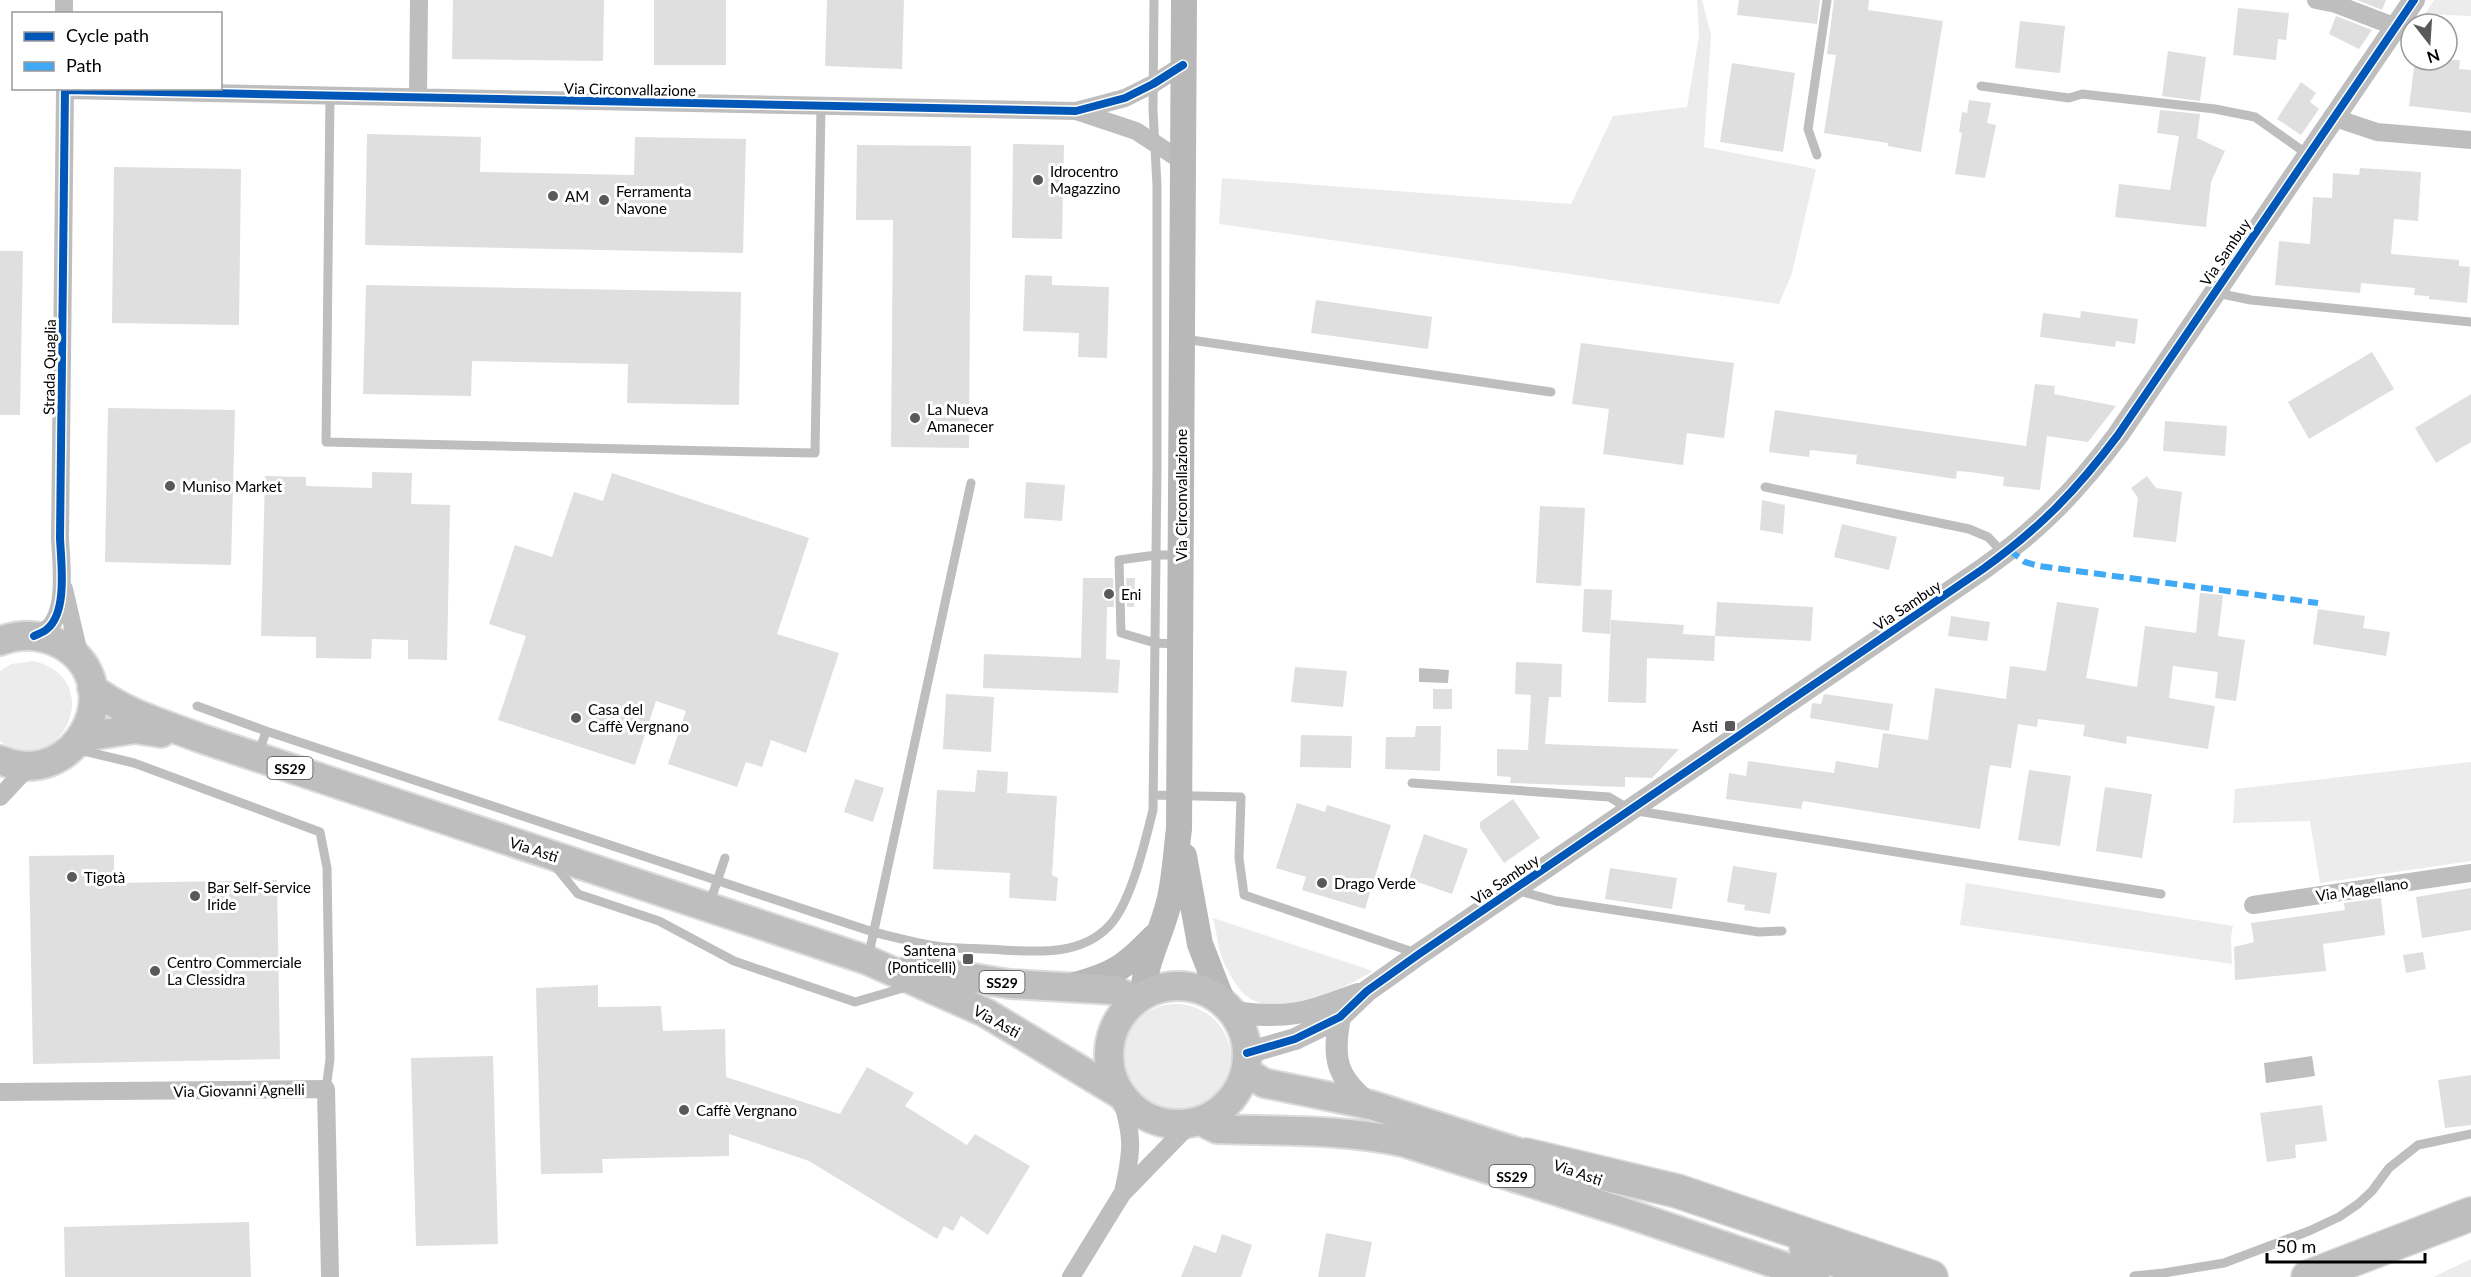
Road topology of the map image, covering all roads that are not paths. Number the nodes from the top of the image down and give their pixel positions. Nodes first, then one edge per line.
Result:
1 (419, 0) edge
2 (1154, 0) edge
3 (1184, 0) edge
4 (1827, 0) edge
5 (2316, 0) edge
6 (2414, 0) edge
7 (2396, 27) junction
8 (1183, 65) junction
9 (1153, 84) junction
10 (1981, 86) dead end
11 (65, 90) edge
12 (103, 90) edge
13 (330, 96) junction
14 (418, 97) junction
15 (821, 107) junction
16 (1076, 111) junction
17 (2332, 117) junction
18 (2471, 140) edge
19 (1155, 142) junction
20 (2307, 154) junction
21 (1817, 155) dead end
22 (1182, 161) junction
23 (2215, 292) junction
24 (2471, 322) edge
25 (1182, 339) junction
26 (1551, 392) dead end
27 (971, 483) dead end
28 (1765, 487) dead end
29 (2004, 554) junction
30 (1156, 555) junction
31 (1181, 555) junction
32 (62, 579) junction
33 (11, 637) edge
34 (1155, 643) junction
35 (1181, 644) junction
36 (81, 662) junction
37 (92, 688) junction
38 (197, 706) dead end
39 (200, 738) junction
40 (78, 743) junction
41 (262, 744) junction
42 (0, 760) edge
43 (28, 767) junction
44 (1412, 783) dead end
45 (383, 784) junction
46 (1153, 795) junction
47 (1180, 795) junction
48 (0, 797) edge
49 (1631, 810) junction
50 (1179, 829) junction
51 (544, 852) junction
52 (725, 858) dead end
53 (2471, 873) edge
54 (1513, 890) junction
55 (713, 894) junction
56 (2161, 894) dead end
57 (2253, 905) dead end
58 (1161, 930) junction
59 (1782, 931) dead end
60 (873, 932) junction
61 (1419, 954) junction
62 (867, 960) junction
63 (918, 983) junction
64 (1062, 988) junction
65 (1368, 991) junction
66 (1140, 997) junction
67 (1228, 1007) junction
68 (1340, 1017) junction
69 (1246, 1062) junction
70 (326, 1089) junction
71 (0, 1092) edge
72 (1120, 1094) junction
73 (1371, 1104) junction
74 (1196, 1122) junction
75 (2471, 1134) edge
76 (1526, 1155) junction
77 (1122, 1194) junction
78 (2471, 1215) edge
79 (2134, 1276) edge
80 (330, 1277) edge
81 (1071, 1277) edge
82 (1815, 1277) edge
83 (1872, 1277) edge
84 (1931, 1277) edge
85 (2308, 1277) edge

1 - 14 street
2 - 9 lane
3 - 8 main road, Via Circonvallazione
4 - 21 lane
5 - 7 street
6 - 7 street, Via Sambuy
7 - 17 street, Via Sambuy
8 - 9 street, Via Circonvallazione
8 - 22 main road, Via Circonvallazione
9 - 16 street, Via Circonvallazione
9 - 19 lane
10 - 20 lane
11 - 32 street, Strada Quaglia
12 - 13 street, Via Circonvallazione
13 - 14 street, Via Circonvallazione
13 - 15 lane
14 - 15 street, Via Circonvallazione
15 - 16 street, Via Circonvallazione
16 - 19 street, Via Circonvallazione
17 - 18 street
17 - 20 street, Via Sambuy
19 - 22 street, Via Circonvallazione
19 - 30 lane
20 - 23 street, Via Sambuy
22 - 25 main road, Via Circonvallazione
23 - 24 lane
23 - 29 street, Via Sambuy
25 - 26 lane
25 - 31 main road, Via Circonvallazione
27 - 60 lane
28 - 29 lane
29 - 49 street, Via Sambuy
30 - 31 lane
30 - 34 lane
30 - 34 lane
31 - 35 main road, Via Circonvallazione
32 - 33 street, Strada Quaglia
32 - 36 street, Strada Quaglia
33 - 36 main road
34 - 35 lane
34 - 46 lane
35 - 47 main road, Via Circonvallazione
36 - 37 main road
37 - 39 main road, Via Asti
37 - 40 main road
38 - 41 lane
39 - 40 main road, Via Asti
39 - 41 main road, Via Asti / SS29
40 - 43 main road
40 - 70 lane
41 - 45 main road, Via Asti / SS29
42 - 43 main road
43 - 48 street
44 - 49 lane
45 - 51 main road, Via Asti / SS29
45 - 55 lane
46 - 47 lane
46 - 60 lane
47 - 50 main road, Via Circonvallazione
47 - 61 lane
49 - 54 street, Via Sambuy
49 - 56 lane
50 - 58 main road, Via Circonvallazione
50 - 67 main road, Via Circonvallazione
51 - 55 main road, Via Asti / SS29
51 - 63 lane
52 - 55 lane
53 - 57 street, Via Magellano
54 - 59 lane
54 - 61 street, Via Sambuy
55 - 60 lane
55 - 62 main road, Via Asti / SS29
58 - 64 main road
58 - 66 main road, Via Circonvallazione
60 - 62 lane
61 - 65 street, Via Sambuy
62 - 63 main road, Via Asti / SS29
62 - 64 main road, Via Asti / SS29
63 - 72 main road, Via Asti / SS29
64 - 66 main road, Via Asti / SS29
65 - 67 street, Via Sambuy
65 - 68 street, Via Sambuy
66 - 67 main road
66 - 72 main road
67 - 69 main road
68 - 69 street, Via Sambuy
68 - 73 street
69 - 73 main road, Via Asti / SS29
69 - 74 main road
70 - 71 street, Via Giovanni Agnelli
70 - 80 street, Via Giovanni Agnelli
72 - 74 main road
72 - 77 street
73 - 76 main road, Via Asti / SS29
74 - 77 street
74 - 82 main road, Via Asti / SS29
75 - 79 lane
76 - 83 main road, Via Asti / SS29
76 - 84 highway
77 - 81 street
78 - 85 highway

